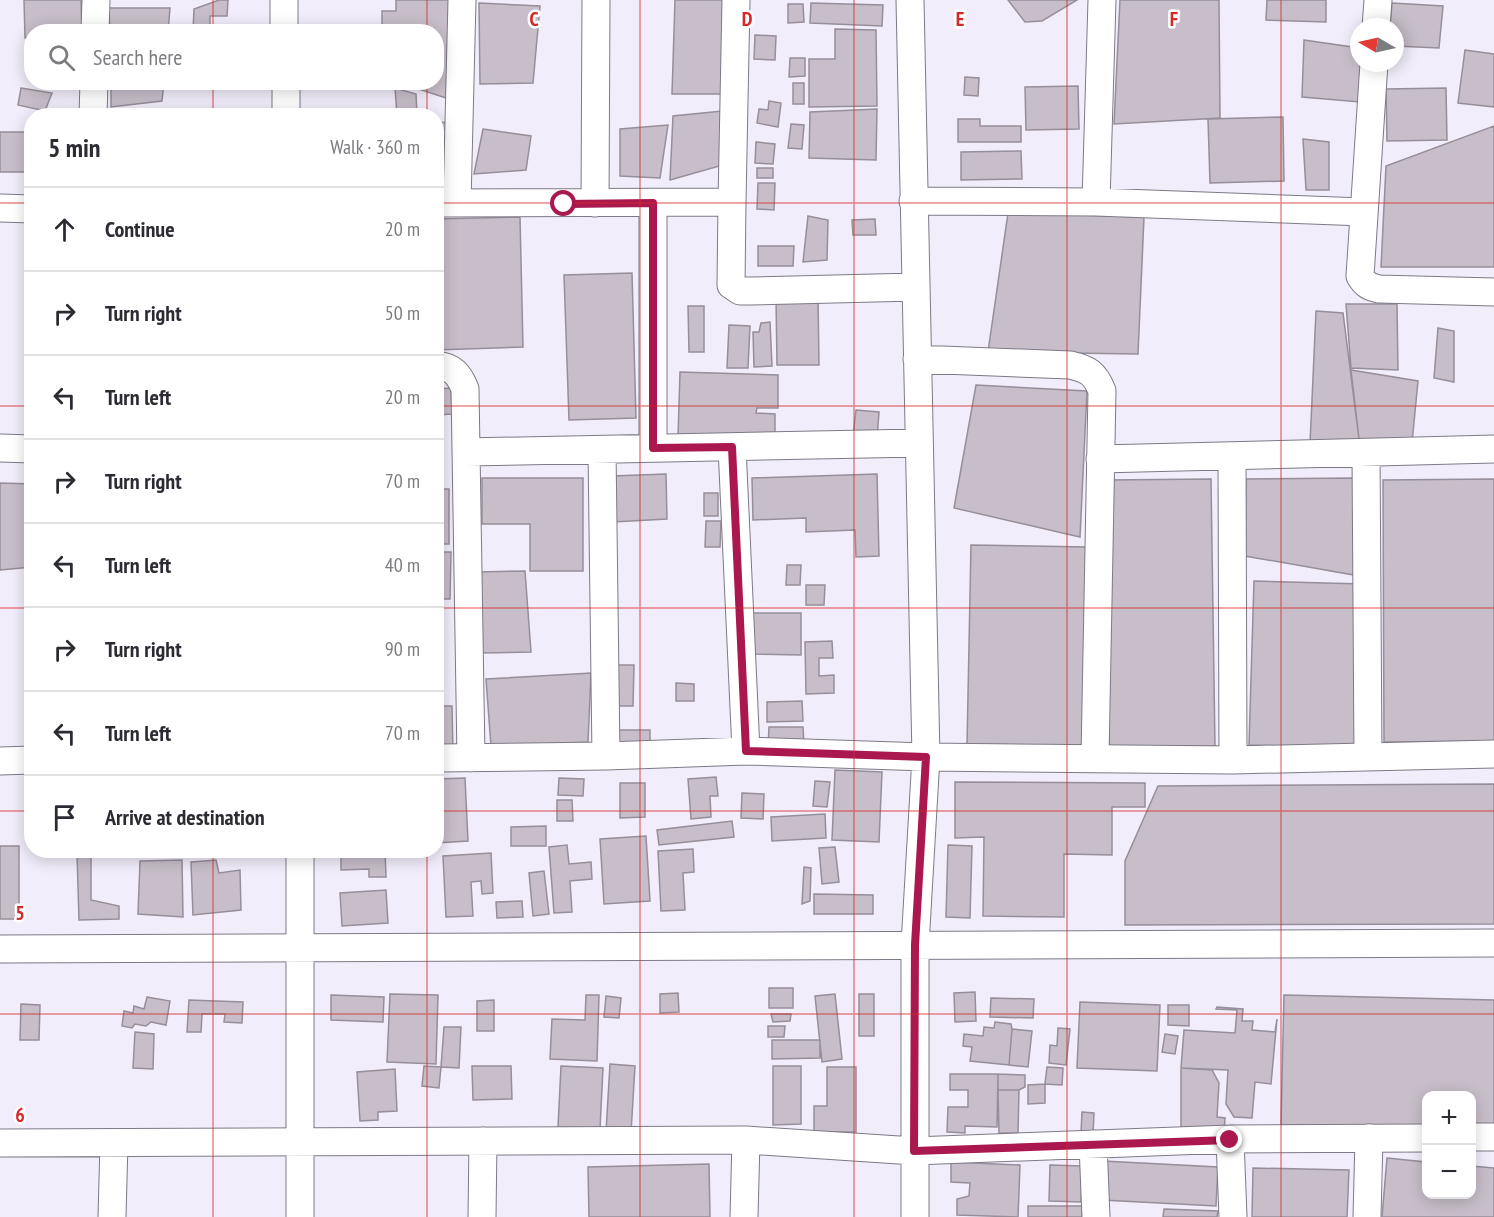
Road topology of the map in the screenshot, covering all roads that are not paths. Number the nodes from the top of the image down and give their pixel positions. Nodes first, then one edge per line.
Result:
1 (96, 0) edge
2 (284, 0) edge
3 (462, 0) edge
4 (596, 0) edge
5 (736, 0) edge
6 (910, 0) edge
7 (1102, 0) edge
8 (1377, 0) edge
9 (1376, 18) edge
10 (95, 24) edge
11 (285, 24) edge
12 (1373, 72) edge
13 (94, 90) edge
14 (286, 90) edge
15 (93, 108) edge
16 (286, 108) edge
17 (732, 201) junction
18 (913, 201) junction
19 (1096, 202) junction
20 (447, 203) edge
21 (595, 203) junction
22 (653, 203) junction
23 (0, 208) edge
24 (24, 209) edge
25 (1365, 212) junction
26 (915, 287) junction
27 (1494, 292) edge
28 (917, 359) junction
29 (444, 366) edge
30 (919, 443) junction
31 (732, 447) junction
32 (0, 448) edge
33 (653, 448) junction
34 (24, 449) edge
35 (1494, 449) edge
36 (602, 450) junction
37 (466, 452) junction
38 (1366, 453) junction
39 (1232, 456) junction
40 (1100, 459) junction
41 (746, 751) junction
42 (1494, 754) edge
43 (606, 756) junction
44 (926, 757) junction
45 (1368, 757) junction
46 (444, 758) edge
47 (471, 758) junction
48 (1095, 758) junction
49 (24, 760) edge
50 (1233, 760) junction
51 (0, 761) edge
52 (300, 858) edge
53 (1494, 943) edge
54 (915, 945) junction
55 (299, 947) junction
56 (0, 949) edge
57 (1476, 1137) edge
58 (1494, 1137) edge
59 (1369, 1138) junction
60 (1422, 1138) edge
61 (746, 1140) junction
62 (1230, 1140) junction
63 (299, 1142) junction
64 (483, 1142) junction
65 (0, 1143) edge
66 (114, 1143) junction
67 (1093, 1144) junction
68 (914, 1151) junction
69 (112, 1217) edge
70 (300, 1217) edge
71 (482, 1217) edge
72 (744, 1217) edge
73 (915, 1217) edge
74 (1096, 1217) edge
75 (1233, 1217) edge
76 (1367, 1217) edge

1 - 10 street
2 - 11 street
3 - 20 street
4 - 21 street
5 - 17 street
6 - 18 street
7 - 19 street
8 - 9 street
12 - 25 street
13 - 15 street
14 - 16 street
17 - 22 street
17 - 26 street
18 - 19 street
18 - 26 street
19 - 25 street
20 - 21 street
21 - 22 street
22 - 33 street
23 - 24 street
25 - 27 street
26 - 28 street
28 - 30 street
28 - 40 street
29 - 37 street
30 - 31 street
30 - 44 street
31 - 33 street
31 - 41 street
32 - 34 street
33 - 36 street
35 - 38 street
36 - 37 street
36 - 43 street
37 - 47 street
38 - 39 street
38 - 45 street
39 - 40 street
39 - 50 street
40 - 48 street
41 - 43 street
41 - 44 street
42 - 45 street
43 - 47 street
44 - 48 street
44 - 54 street
45 - 50 street
46 - 47 street
48 - 50 street
49 - 51 street
52 - 55 street
53 - 54 street
54 - 55 street
54 - 68 street
55 - 56 street
55 - 63 street
57 - 58 street
59 - 60 street
59 - 62 street
59 - 76 street
61 - 64 street
61 - 68 street
61 - 72 street
62 - 67 street
62 - 75 street
63 - 64 street
63 - 66 street
63 - 70 street
64 - 71 street
65 - 66 street
66 - 69 street
67 - 68 street
67 - 74 street
68 - 73 street

